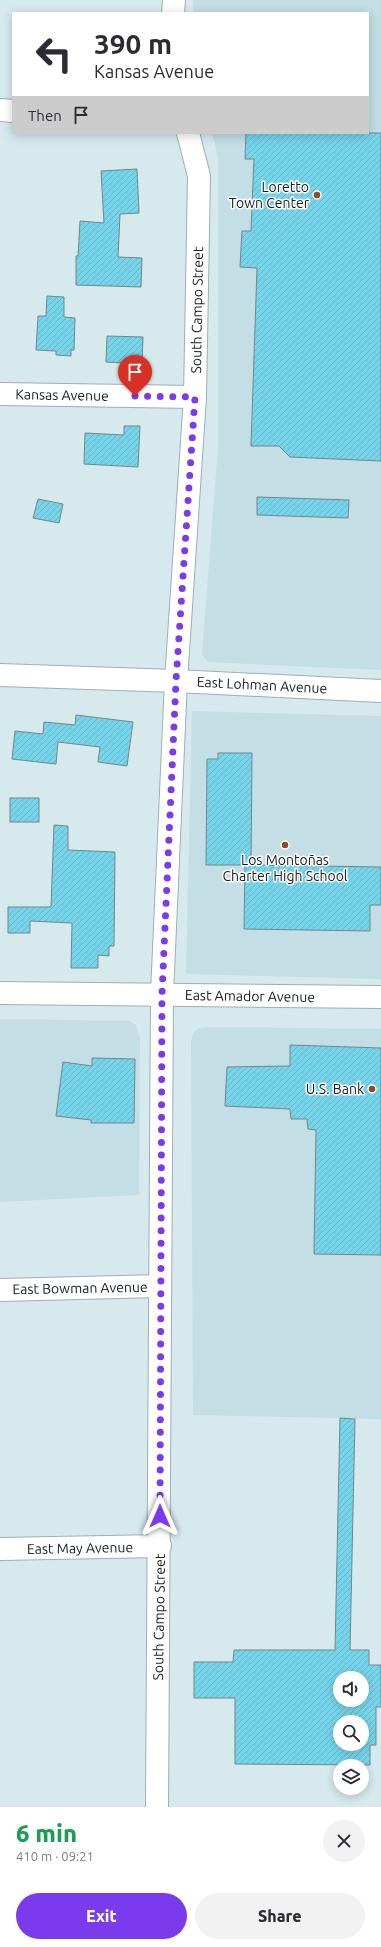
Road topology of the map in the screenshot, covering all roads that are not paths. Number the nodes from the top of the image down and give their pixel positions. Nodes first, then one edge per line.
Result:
1 (174, 0) edge
2 (173, 12) edge
3 (0, 110) edge
4 (12, 111) edge
5 (188, 134) edge
6 (0, 394) edge
7 (195, 397) junction
8 (0, 675) edge
9 (176, 681) junction
10 (381, 691) edge
11 (0, 992) edge
12 (162, 994) junction
13 (381, 997) edge
14 (160, 1286) junction
15 (0, 1290) edge
16 (160, 1546) junction
17 (0, 1549) edge
18 (157, 1807) edge

1 - 2 street
3 - 4 street
5 - 7 street, South Campo Street
6 - 7 street, Kansas Avenue
7 - 9 street, South Campo Street
8 - 9 street, East Lohman Avenue
9 - 10 street, East Lohman Avenue
9 - 12 street, South Campo Street
11 - 12 street, East Amador Avenue
12 - 13 street, East Amador Avenue
12 - 14 street, South Campo Street
14 - 15 street, East Bowman Avenue
14 - 16 street, South Campo Street
16 - 17 street, East May Avenue
16 - 18 street, South Campo Street

